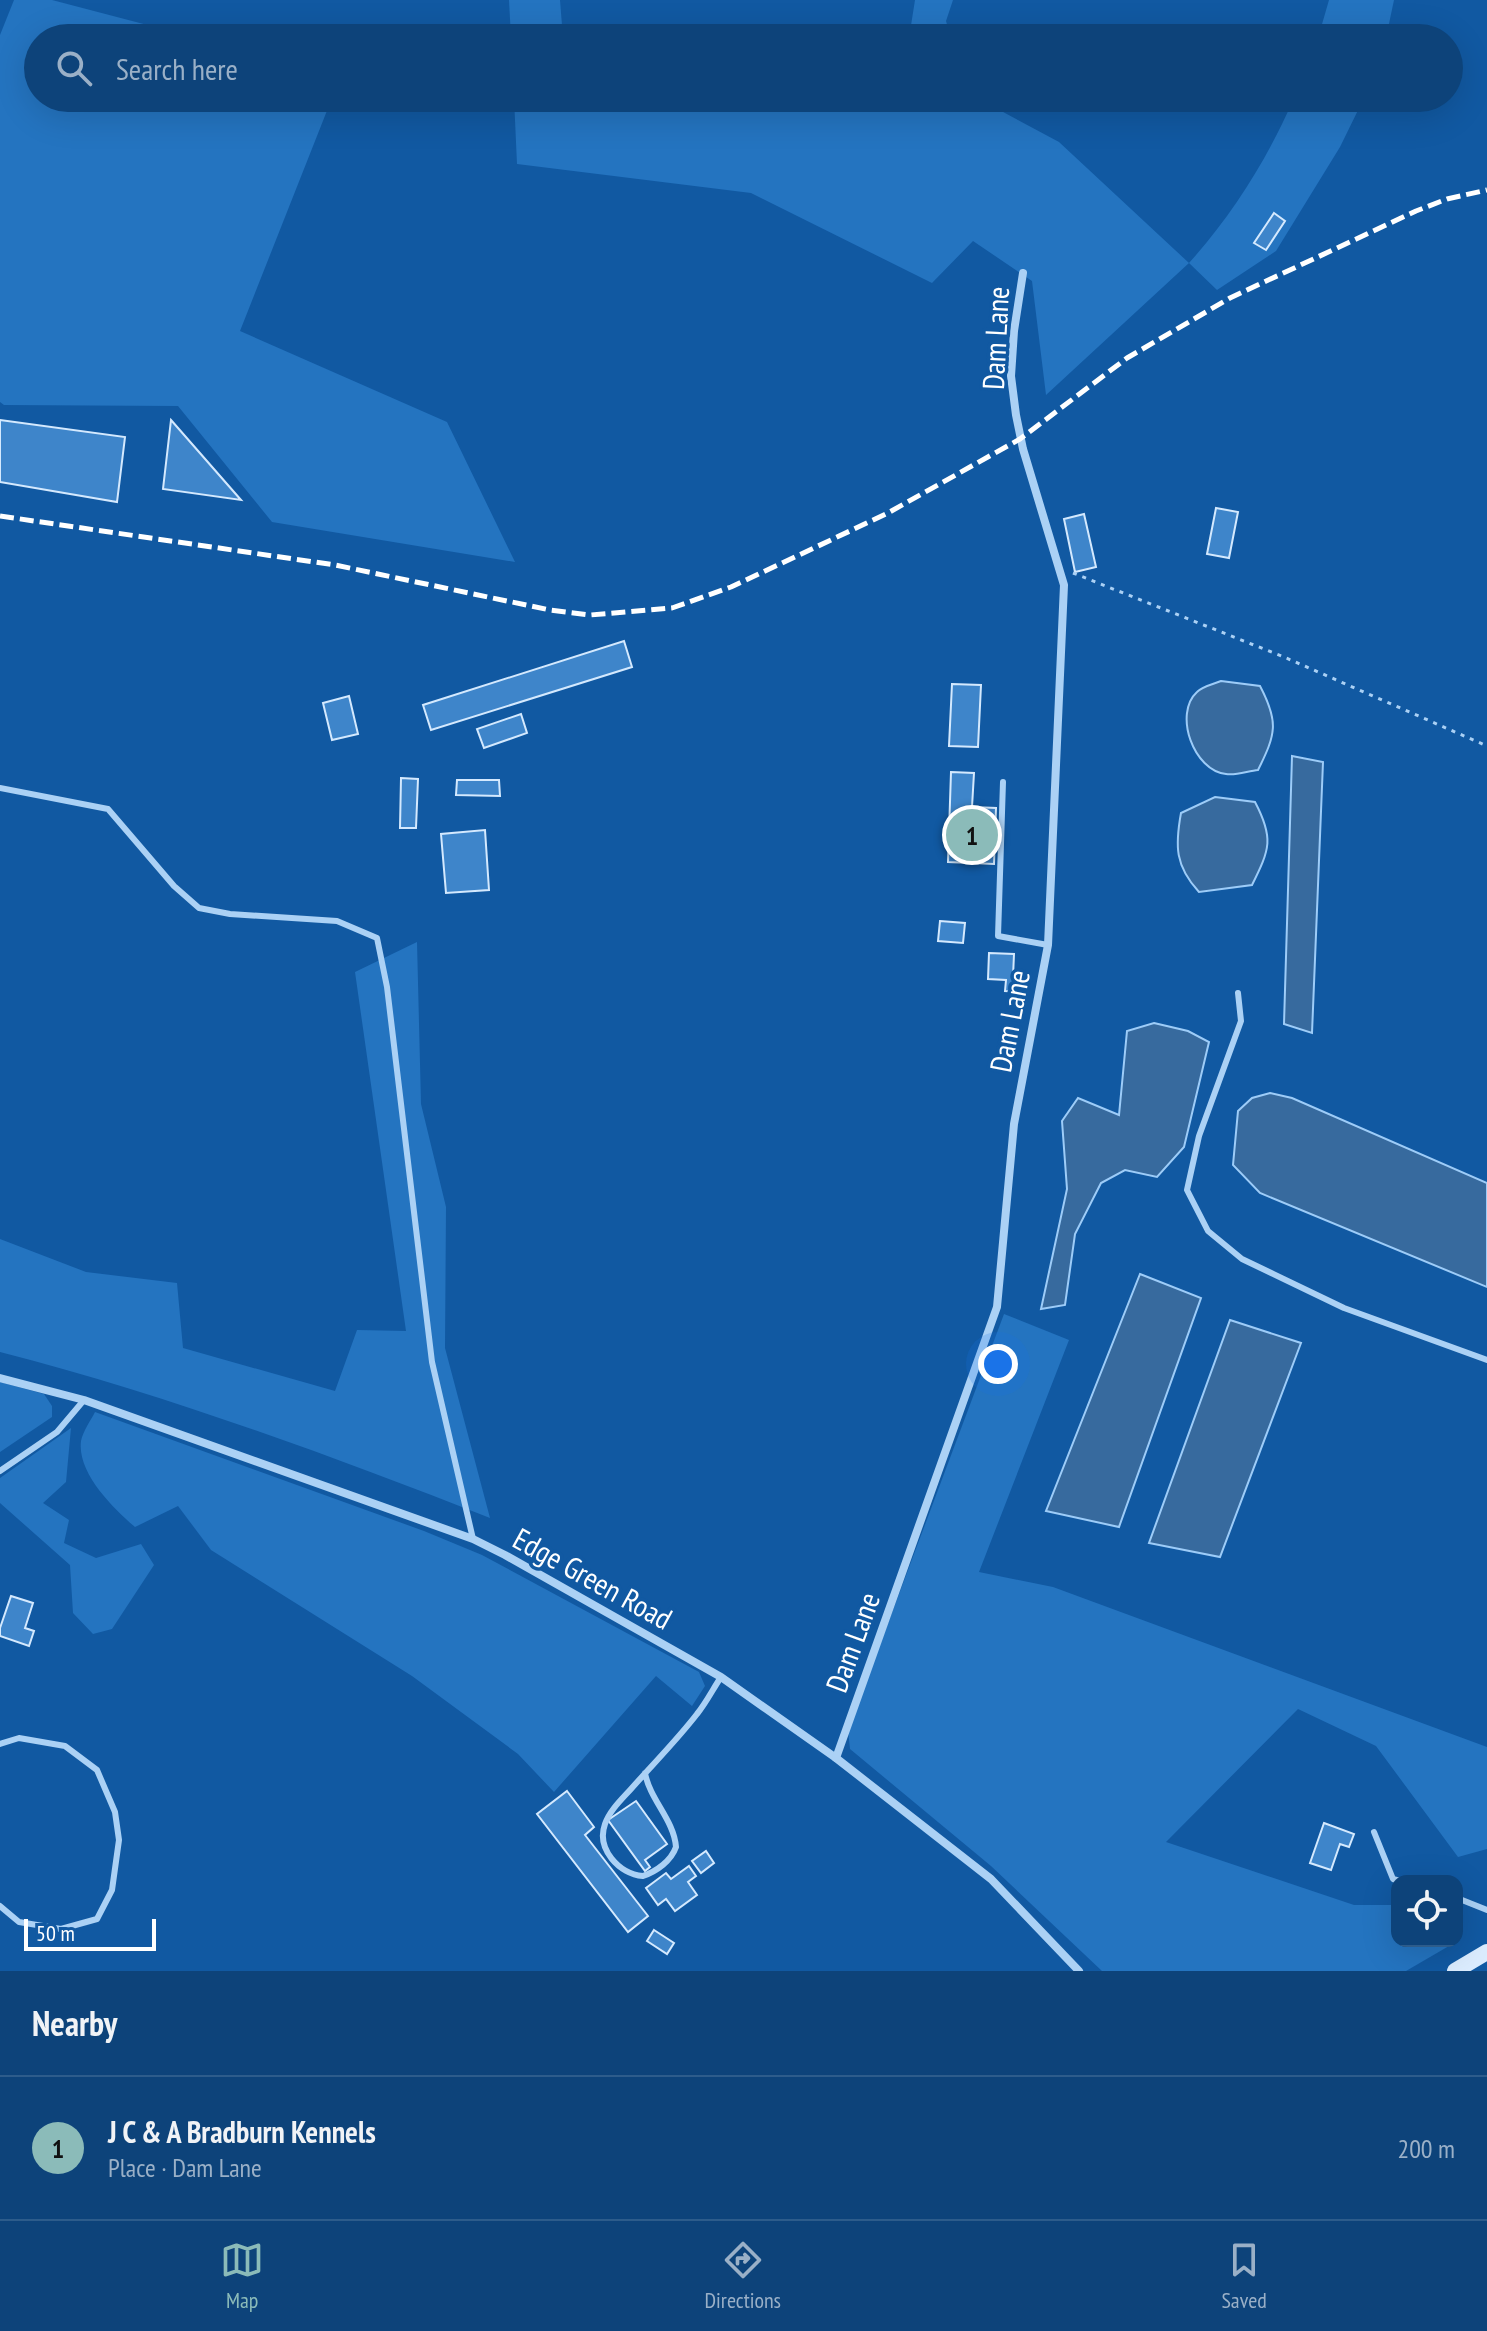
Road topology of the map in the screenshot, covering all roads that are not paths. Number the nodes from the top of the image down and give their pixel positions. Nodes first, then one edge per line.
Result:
1 (1023, 273) dead end
2 (1003, 782) dead end
3 (0, 788) edge
4 (1048, 945) junction
5 (1238, 993) dead end
6 (1487, 1360) edge
7 (0, 1378) edge
8 (84, 1400) junction
9 (0, 1471) edge
10 (473, 1539) junction
11 (721, 1677) junction
12 (0, 1744) edge
13 (836, 1758) junction
14 (645, 1773) junction
15 (1374, 1832) dead end
16 (1391, 1875) edge
17 (1463, 1900) edge
18 (0, 1906) edge
19 (1487, 1910) edge
20 (1487, 1952) edge
21 (1079, 1971) edge
22 (1455, 1971) edge

1 - 4 street, Dam Lane
2 - 4 lane
3 - 10 lane
4 - 13 street, Dam Lane
5 - 6 lane
7 - 8 street, Edge Green Road
8 - 9 lane
8 - 10 street, Edge Green Road
10 - 11 street, Edge Green Road
11 - 13 street, Edge Green Road
11 - 14 lane
12 - 18 lane
13 - 21 street, Edge Green Road
14 - 14 lane
15 - 16 lane
17 - 19 lane
20 - 22 main road

